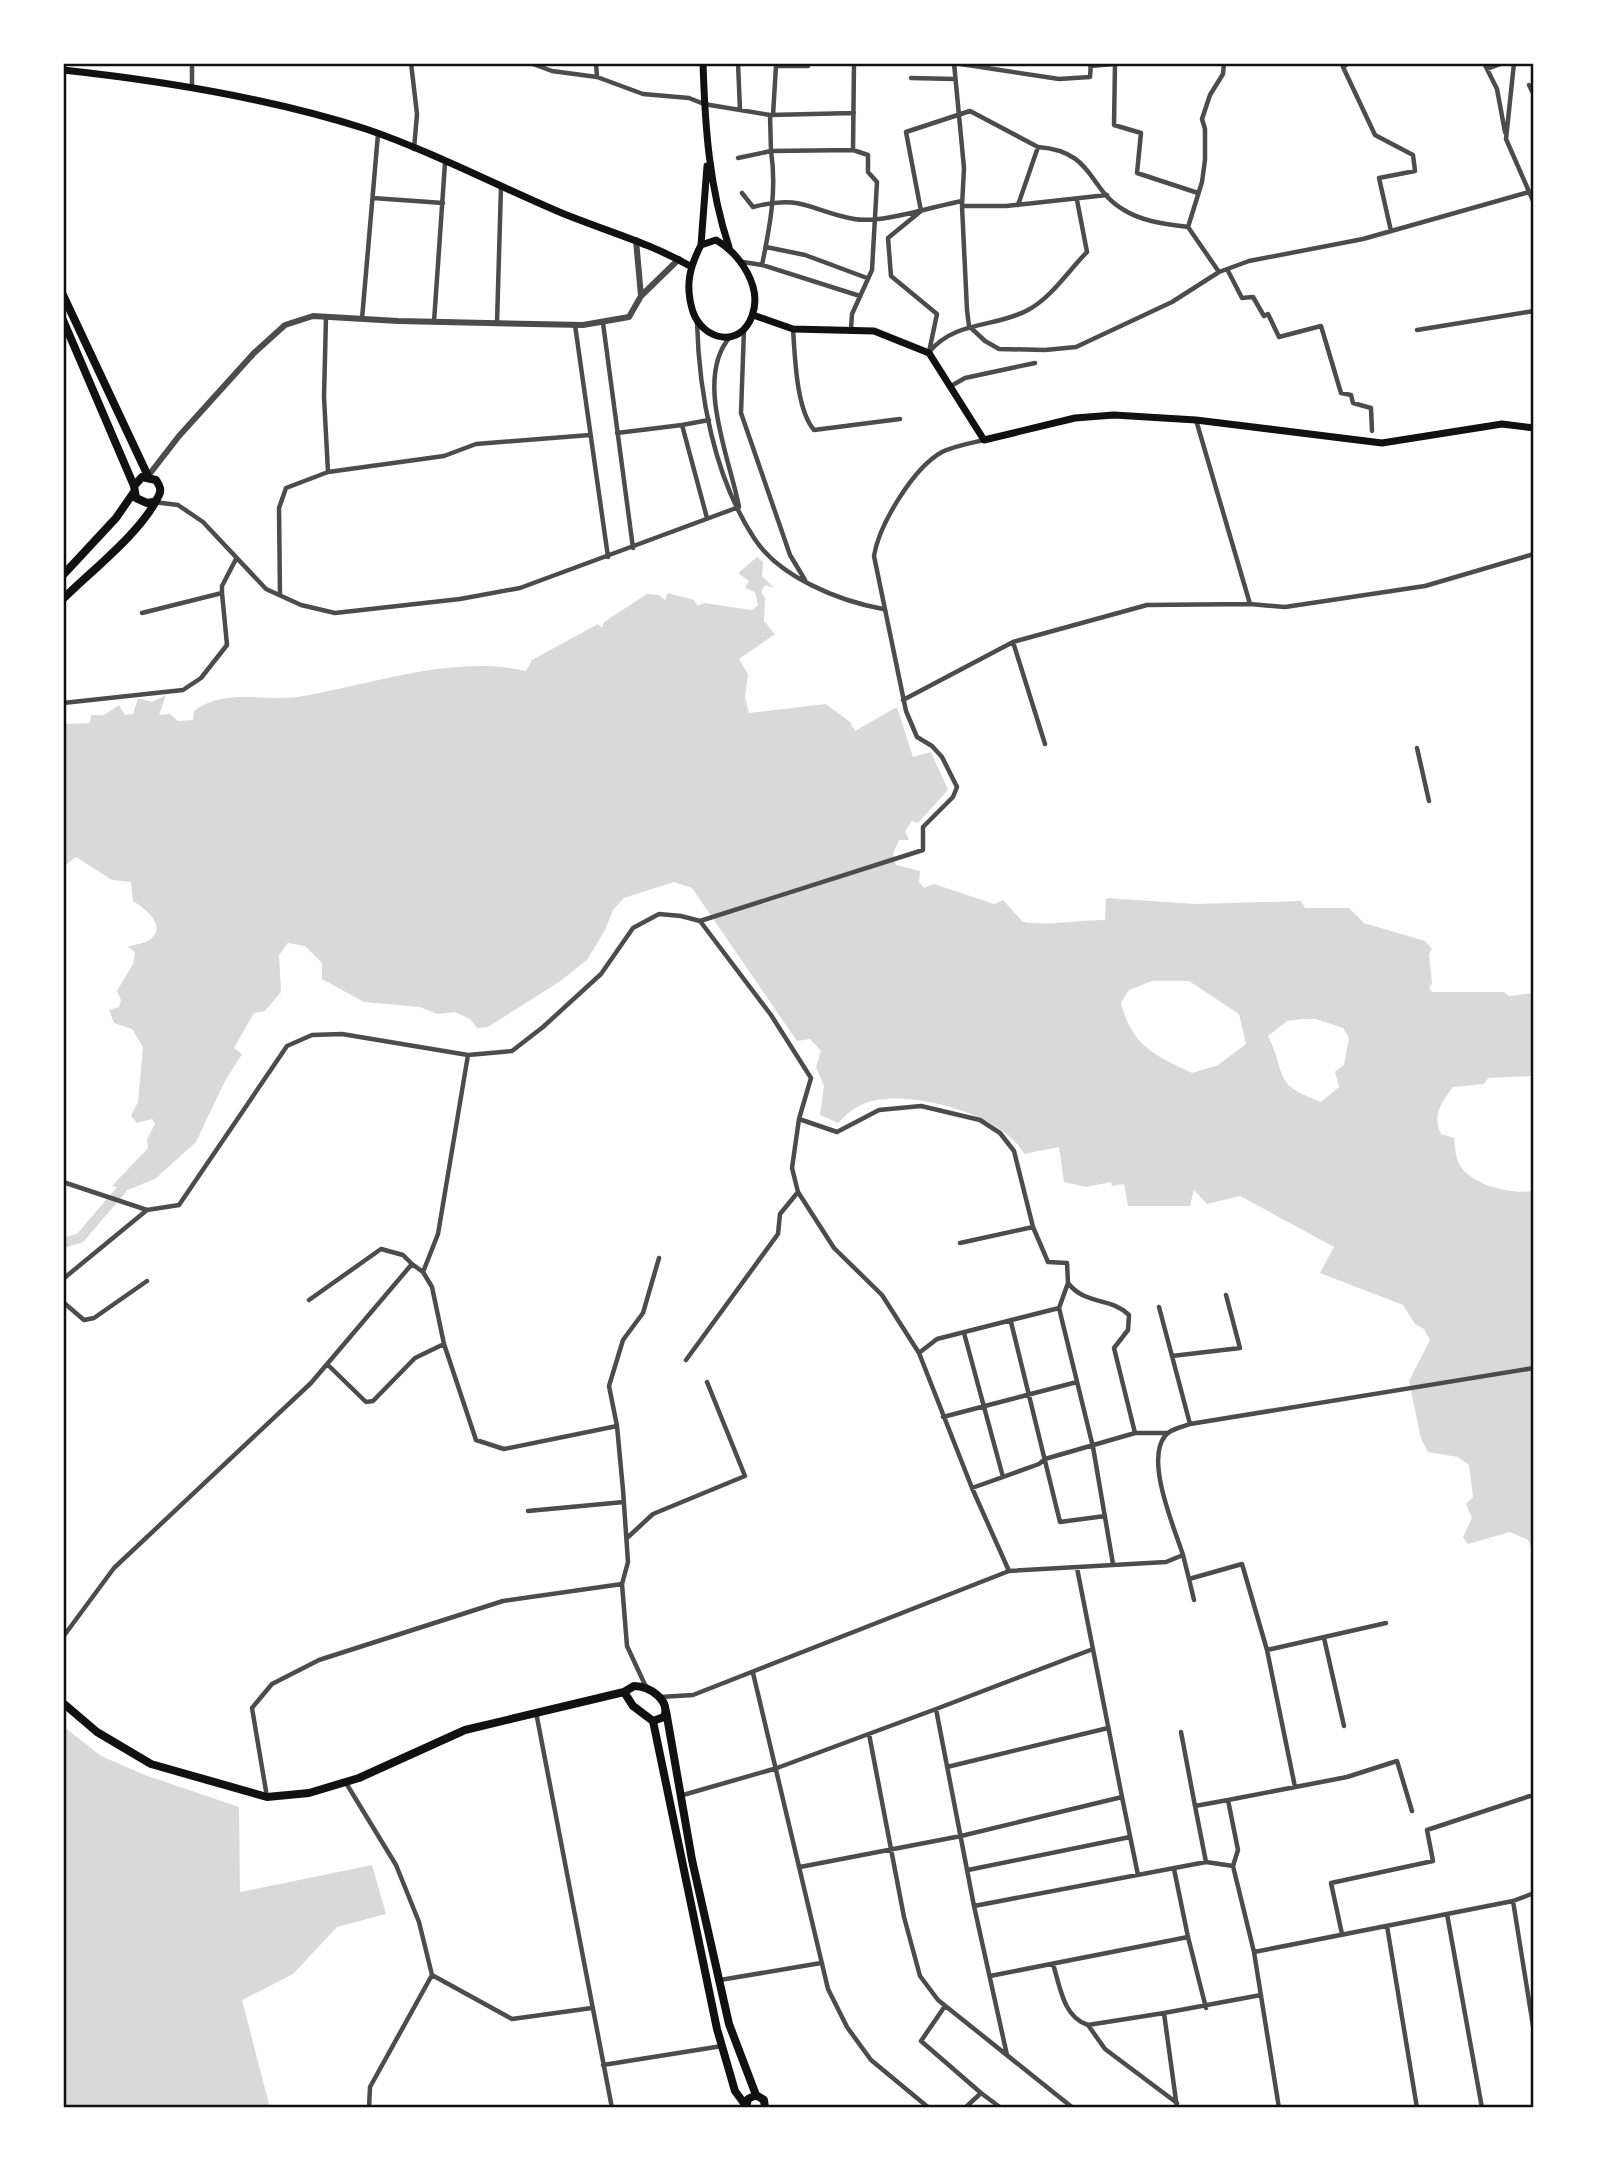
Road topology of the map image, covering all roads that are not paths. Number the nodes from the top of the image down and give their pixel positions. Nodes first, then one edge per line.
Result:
1 (192, 63) edge
2 (411, 63) edge
3 (530, 63) edge
4 (596, 63) edge
5 (703, 63) edge
6 (738, 63) edge
7 (808, 63) edge
8 (854, 63) edge
9 (954, 63) edge
10 (1224, 63) edge
11 (1349, 63) edge
12 (1503, 63) edge
13 (1514, 63) edge
14 (1090, 65) edge
15 (1486, 66) edge
16 (63, 70) edge
17 (597, 77) junction
18 (911, 78) dead end
19 (954, 79) junction
20 (1529, 85) dead end
21 (192, 89) junction
22 (1534, 95) edge
23 (705, 104) junction
24 (740, 110) junction
25 (854, 113) junction
26 (957, 113) junction
27 (771, 115) junction
28 (378, 134) junction
29 (1506, 139) junction
30 (1038, 147) junction
31 (707, 148) junction
32 (414, 150) junction
33 (853, 150) junction
34 (771, 151) junction
35 (738, 158) dead end
36 (445, 163) junction
37 (501, 187) junction
38 (1529, 191) junction
39 (742, 192) dead end
40 (1198, 193) junction
41 (1107, 195) junction
42 (373, 198) junction
43 (1077, 200) junction
44 (773, 202) junction
45 (443, 203) junction
46 (962, 203) junction
47 (1534, 204) edge
48 (1017, 205) junction
49 (921, 211) junction
50 (874, 218) junction
51 (1188, 228) junction
52 (1391, 231) junction
53 (636, 240) junction
54 (701, 245) junction
55 (766, 247) junction
56 (729, 248) junction
57 (679, 260) junction
58 (743, 262) junction
59 (690, 265) junction
60 (762, 265) junction
61 (1227, 269) junction
62 (1219, 272) junction
63 (867, 278) junction
64 (63, 295) edge
65 (641, 296) junction
66 (860, 296) junction
67 (1534, 311) edge
68 (753, 315) junction
69 (326, 317) junction
70 (362, 319) junction
71 (63, 320) edge
72 (435, 322) junction
73 (697, 322) junction
74 (603, 323) junction
75 (497, 324) junction
76 (575, 325) junction
77 (969, 326) junction
78 (744, 328) junction
79 (851, 328) junction
80 (793, 329) junction
81 (1417, 330) dead end
82 (730, 337) junction
83 (929, 353) junction
84 (1035, 363) dead end
85 (951, 386) junction
86 (900, 419) dead end
87 (709, 420) junction
88 (1196, 420) junction
89 (682, 425) junction
90 (1534, 428) edge
91 (1372, 431) dead end
92 (618, 433) junction
93 (590, 435) junction
94 (984, 440) junction
95 (328, 472) junction
96 (148, 476) junction
97 (134, 489) junction
98 (153, 502) junction
99 (739, 507) junction
100 (706, 518) junction
101 (633, 548) junction
102 (1534, 554) edge
103 (608, 557) junction
104 (236, 559) junction
105 (63, 575) edge
106 (808, 584) junction
107 (222, 593) junction
108 (280, 595) junction
109 (63, 598) edge
110 (1250, 604) junction
111 (883, 609) junction
112 (142, 612) dead end
113 (1013, 642) junction
114 (903, 700) junction
115 (63, 703) edge
116 (1045, 744) dead end
117 (1417, 748) dead end
118 (1429, 801) dead end
119 (700, 921) junction
120 (468, 1055) junction
121 (799, 1119) junction
122 (63, 1182) edge
123 (797, 1192) junction
124 (147, 1210) junction
125 (1033, 1227) junction
126 (960, 1242) dead end
127 (659, 1258) dead end
128 (412, 1264) junction
129 (423, 1272) junction
130 (63, 1279) edge
131 (147, 1281) dead end
132 (1068, 1283) junction
133 (1226, 1294) dead end
134 (309, 1300) dead end
135 (63, 1302) edge
136 (1159, 1307) dead end
137 (1059, 1308) junction
138 (1011, 1322) junction
139 (964, 1333) junction
140 (444, 1343) junction
141 (919, 1353) junction
142 (1172, 1356) junction
143 (686, 1360) dead end
144 (328, 1365) junction
145 (1534, 1368) edge
146 (707, 1382) dead end
147 (1077, 1382) junction
148 (1030, 1395) junction
149 (983, 1406) junction
150 (943, 1417) junction
151 (1189, 1424) junction
152 (617, 1426) junction
153 (1135, 1433) junction
154 (1167, 1433) junction
155 (1093, 1447) junction
156 (1045, 1459) junction
157 (1003, 1477) junction
158 (972, 1488) junction
159 (624, 1502) junction
160 (528, 1511) dead end
161 (1105, 1516) junction
162 (627, 1539) junction
163 (1183, 1555) junction
164 (1113, 1564) junction
165 (1077, 1568) junction
166 (1009, 1572) junction
167 (1189, 1579) junction
168 (622, 1584) junction
169 (1194, 1600) dead end
170 (1386, 1623) dead end
171 (63, 1637) edge
172 (1324, 1639) junction
173 (1093, 1649) junction
174 (1267, 1650) junction
175 (752, 1673) junction
176 (646, 1688) junction
177 (624, 1692) junction
178 (659, 1697) junction
179 (63, 1703) edge
180 (936, 1709) junction
181 (666, 1711) junction
182 (536, 1712) junction
183 (653, 1721) junction
184 (1344, 1726) dead end
185 (1108, 1728) junction
186 (1181, 1732) dead end
187 (869, 1734) junction
188 (947, 1767) junction
189 (777, 1768) junction
190 (345, 1782) junction
191 (1295, 1787) junction
192 (683, 1795) junction
193 (1530, 1796) dead end
194 (267, 1797) junction
195 (1122, 1797) junction
196 (1228, 1800) junction
197 (1195, 1806) junction
198 (1412, 1811) dead end
199 (961, 1836) junction
200 (1130, 1837) junction
201 (891, 1849) junction
202 (1206, 1862) junction
203 (1233, 1866) junction
204 (800, 1867) junction
205 (1174, 1869) junction
206 (968, 1870) junction
207 (1138, 1875) junction
208 (1534, 1893) edge
209 (1513, 1900) junction
210 (974, 1906) junction
211 (1447, 1914) junction
212 (1387, 1926) junction
213 (1342, 1934) junction
214 (1188, 1937) junction
215 (1254, 1952) junction
216 (821, 1963) junction
217 (1053, 1964) junction
218 (432, 1975) junction
219 (990, 1976) junction
220 (719, 1981) junction
221 (1261, 1995) junction
222 (945, 2006) junction
223 (592, 2008) junction
224 (1206, 2008) junction
225 (1164, 2013) junction
226 (1088, 2025) junction
227 (1534, 2032) edge
228 (722, 2046) junction
229 (1008, 2057) junction
230 (603, 2065) junction
231 (981, 2093) junction
232 (756, 2095) junction
233 (1177, 2105) edge
234 (767, 2106) edge
235 (746, 2107) edge
236 (369, 2108) edge
237 (611, 2108) edge
238 (929, 2108) edge
239 (965, 2108) edge
240 (1001, 2108) edge
241 (1073, 2108) edge
242 (1279, 2108) edge
243 (1417, 2108) edge
244 (1482, 2108) edge

1 - 21 street
2 - 32 street
3 - 17 street
4 - 17 street
5 - 23 main road
6 - 24 street
7 - 27 street
8 - 25 street
9 - 14 street
9 - 19 street
10 - 40 street
11 - 52 street
12 - 15 street
13 - 29 street
14 - 40 street
15 - 29 street
16 - 21 main road
17 - 23 street
18 - 19 street
19 - 26 street
20 - 22 street
21 - 28 main road
23 - 24 street
23 - 31 main road
24 - 27 street
25 - 27 street
25 - 33 street
26 - 30 street
26 - 46 street
26 - 49 street
27 - 34 street
28 - 32 main road
28 - 42 street
29 - 38 street
30 - 41 street
30 - 48 street
31 - 54 main road
31 - 56 main road
32 - 36 main road
33 - 34 street
33 - 50 street
34 - 35 street
34 - 44 street
36 - 37 main road
36 - 45 street
37 - 53 main road
37 - 75 street
38 - 47 street
38 - 52 street
39 - 44 street
40 - 51 street
41 - 43 street
41 - 51 street
42 - 45 street
42 - 70 street
43 - 48 street
43 - 77 street
44 - 50 street
44 - 55 street
45 - 72 street
46 - 48 street
46 - 49 street
46 - 77 street
49 - 50 street
49 - 83 street
50 - 63 street
51 - 62 street
52 - 61 street
53 - 57 main road
53 - 65 street
54 - 56 main road
54 - 59 main road
55 - 60 street
55 - 63 street
56 - 58 main road
57 - 59 main road
57 - 65 street
58 - 60 street
58 - 68 main road
59 - 73 main road
60 - 66 street
61 - 62 street
61 - 91 street
62 - 77 street
63 - 66 street
64 - 96 highway
65 - 74 street
66 - 79 street
67 - 81 street
68 - 78 main road
68 - 80 main road
69 - 70 street
69 - 95 street
69 - 96 street
70 - 72 street
71 - 97 highway
72 - 75 street
73 - 82 main road
73 - 87 street
74 - 76 street
74 - 92 street
75 - 76 street
76 - 93 street
77 - 83 street
78 - 82 main road
78 - 106 street
79 - 80 main road
79 - 83 main road
80 - 86 street
82 - 99 street
83 - 85 main road
84 - 85 street
85 - 94 main road
87 - 89 street
87 - 99 street
88 - 90 main road
88 - 94 main road
88 - 110 street
89 - 92 street
89 - 100 street
92 - 101 street
93 - 95 street
93 - 103 street
94 - 111 street
95 - 108 street
96 - 97 highway
96 - 98 highway
97 - 98 highway
97 - 105 highway
98 - 104 street
98 - 109 highway
99 - 100 street
99 - 106 street
100 - 101 street
101 - 103 street
102 - 110 street
103 - 108 street
104 - 107 street
104 - 108 street
106 - 111 street
107 - 112 street
107 - 115 street
110 - 113 street
111 - 114 street
113 - 114 street
113 - 116 street
114 - 119 street
117 - 118 street
119 - 120 street
119 - 121 street
120 - 124 street
120 - 129 street
121 - 123 street
121 - 125 street
122 - 124 street
123 - 141 street
123 - 143 street
124 - 130 street
125 - 126 street
125 - 132 street
127 - 152 street
128 - 129 street
128 - 134 street
128 - 144 street
129 - 140 street
131 - 135 street
132 - 137 street
132 - 153 street
133 - 142 street
136 - 142 street
137 - 138 street
137 - 147 street
138 - 139 street
138 - 148 street
139 - 141 street
139 - 149 street
140 - 144 street
140 - 152 street
141 - 150 street
142 - 151 street
144 - 171 street
145 - 151 street
146 - 162 street
147 - 148 street
147 - 155 street
148 - 149 street
148 - 156 street
149 - 150 street
149 - 157 street
150 - 158 street
151 - 154 street
152 - 159 street
153 - 154 street
153 - 155 street
154 - 163 street
155 - 156 street
155 - 161 street
156 - 157 street
156 - 161 street
157 - 158 street
158 - 166 street
159 - 160 street
159 - 162 street
161 - 164 street
162 - 168 street
163 - 164 street
163 - 167 street
164 - 165 street
165 - 166 street
165 - 173 street
166 - 175 street
167 - 169 street
167 - 174 street
168 - 176 street
168 - 194 street
170 - 172 street
172 - 174 street
172 - 184 street
173 - 180 street
173 - 185 street
174 - 191 street
175 - 178 street
175 - 189 street
176 - 177 highway
176 - 178 highway
177 - 182 highway
177 - 183 highway
178 - 181 highway
179 - 194 highway
180 - 187 street
180 - 188 street
181 - 183 highway
181 - 192 highway
182 - 190 highway
182 - 223 street
183 - 228 highway
185 - 188 street
185 - 195 street
186 - 197 street
187 - 189 street
187 - 201 street
188 - 199 street
189 - 192 street
189 - 204 street
190 - 194 highway
190 - 218 street
191 - 196 street
191 - 198 street
192 - 220 highway
193 - 213 street
195 - 199 street
195 - 200 street
196 - 197 street
196 - 203 street
197 - 202 street
199 - 201 street
199 - 206 street
200 - 206 street
200 - 207 street
201 - 204 street
201 - 222 street
202 - 203 street
202 - 205 street
203 - 215 street
204 - 216 street
205 - 207 street
205 - 214 street
206 - 210 street
207 - 210 street
208 - 209 street
209 - 211 street
209 - 227 street
210 - 219 street
211 - 212 street
211 - 244 street
212 - 213 street
212 - 243 street
213 - 215 street
214 - 217 street
214 - 224 street
215 - 221 street
216 - 220 street
216 - 238 street
217 - 219 street
217 - 226 street
218 - 223 street
218 - 236 street
219 - 229 street
220 - 232 highway
221 - 224 street
221 - 242 street
222 - 229 street
222 - 231 street
223 - 230 street
224 - 225 street
225 - 226 street
225 - 233 street
226 - 233 street
228 - 230 street
228 - 235 highway
229 - 241 street
230 - 237 street
231 - 239 street
231 - 240 street
232 - 234 highway
232 - 235 highway

